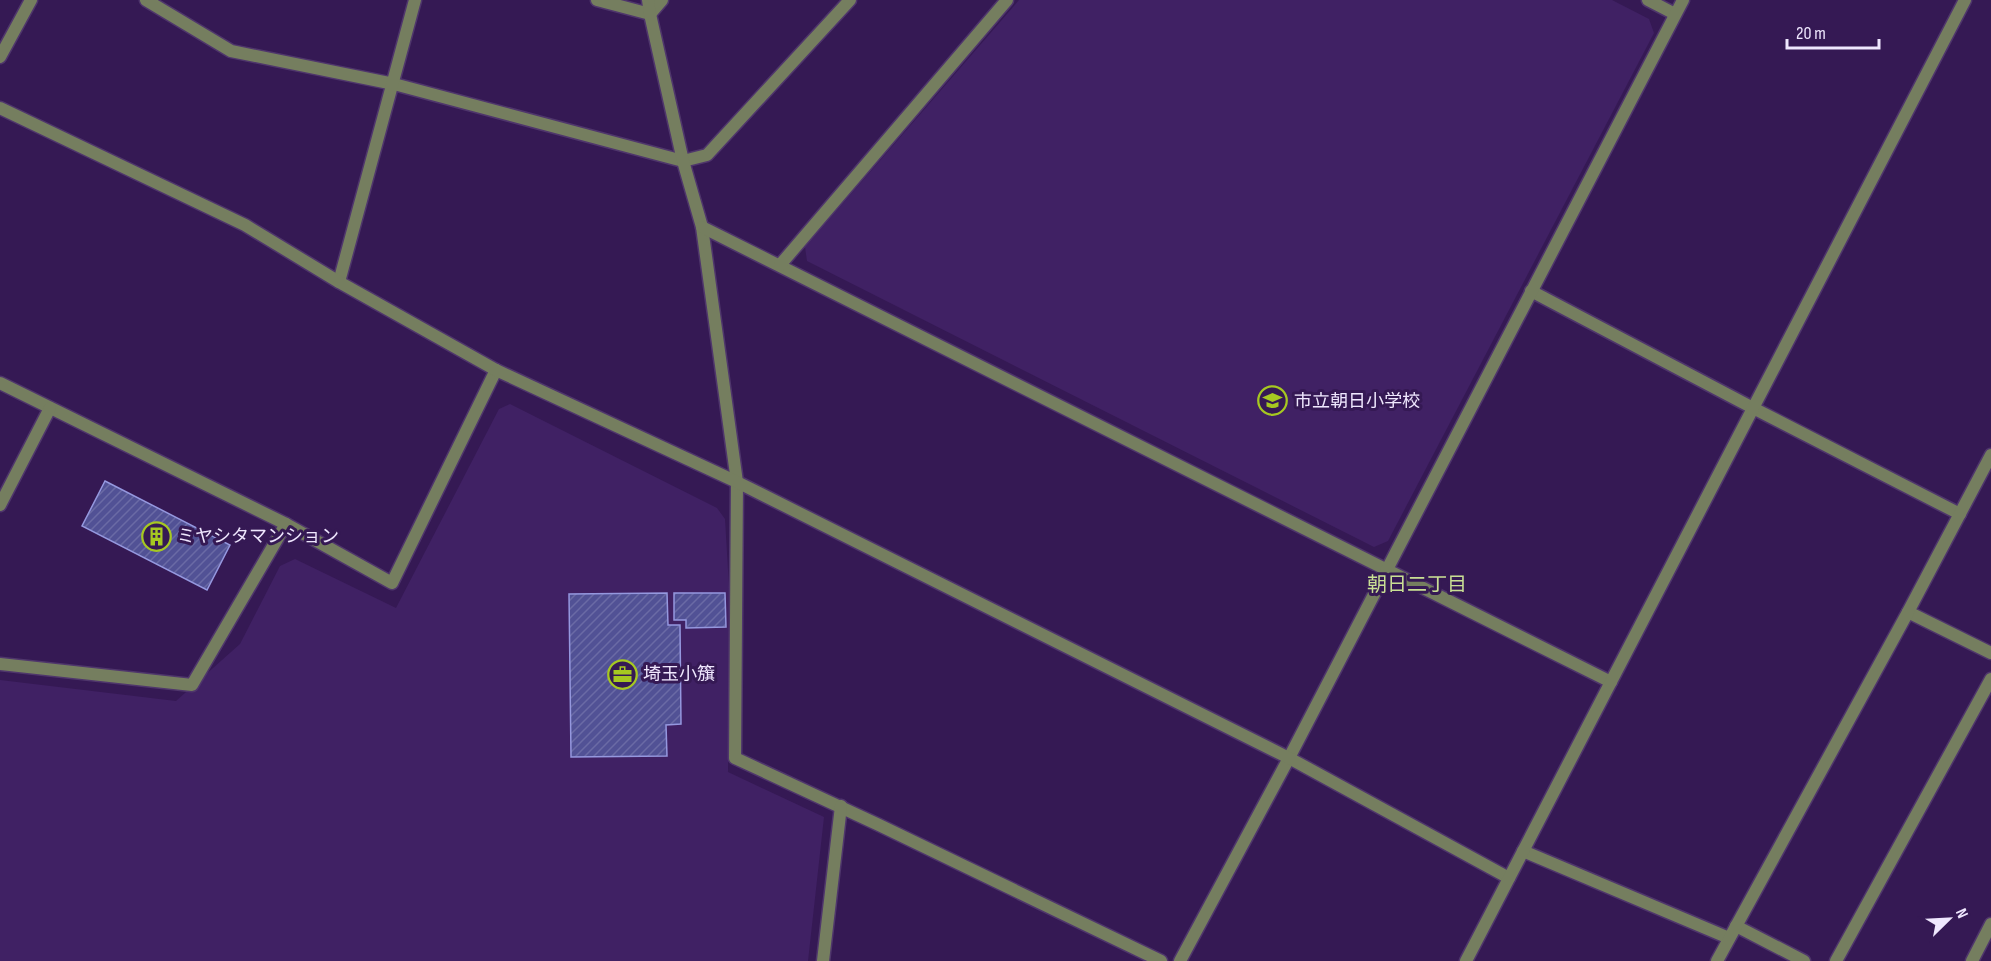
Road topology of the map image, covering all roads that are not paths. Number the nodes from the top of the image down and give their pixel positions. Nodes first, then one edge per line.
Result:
1 (31, 0) edge
2 (146, 0) edge
3 (415, 0) edge
4 (597, 0) edge
5 (648, 0) edge
6 (662, 0) edge
7 (850, 0) edge
8 (1007, 0) edge
9 (1648, 0) edge
10 (1683, 0) edge
11 (1965, 0) edge
12 (1675, 14) junction
13 (650, 15) junction
14 (0, 57) edge
15 (394, 84) junction
16 (0, 108) edge
17 (683, 160) junction
18 (702, 227) junction
19 (780, 265) junction
20 (339, 282) junction
21 (1532, 291) junction
22 (496, 370) junction
23 (0, 383) edge
24 (50, 408) junction
25 (1753, 408) junction
26 (1991, 455) edge
27 (737, 482) junction
28 (0, 505) edge
29 (1960, 514) junction
30 (286, 524) junction
31 (1387, 569) junction
32 (1908, 612) junction
33 (1991, 653) edge
34 (0, 664) edge
35 (1991, 679) edge
36 (1611, 682) junction
37 (1289, 758) junction
38 (841, 806) junction
39 (1523, 851) junction
40 (1509, 878) junction
41 (1991, 924) edge
42 (1736, 926) junction
43 (1729, 938) junction
44 (822, 961) edge
45 (1161, 961) edge
46 (1180, 961) edge
47 (1466, 961) edge
48 (1717, 961) edge
49 (1804, 961) edge
50 (1836, 961) edge
51 (1972, 961) edge

1 - 14 street
2 - 15 street
3 - 15 street
4 - 13 street
5 - 13 street
6 - 13 street
7 - 17 street
8 - 19 street
9 - 12 street
10 - 12 street
11 - 25 street
12 - 21 street
13 - 17 street
15 - 17 street
15 - 20 street
16 - 20 street
17 - 18 street
18 - 19 street
18 - 27 street
19 - 31 street
20 - 22 street
21 - 25 street
21 - 31 street
22 - 27 street
22 - 30 street
23 - 24 street
24 - 28 street
24 - 30 street
25 - 29 street
25 - 36 street
26 - 29 street
27 - 37 street
27 - 38 street
29 - 32 street
30 - 34 street
31 - 36 street
31 - 37 street
32 - 33 street
32 - 42 street
35 - 50 street
36 - 39 street
37 - 40 street
37 - 46 street
38 - 44 street
38 - 45 street
39 - 40 street
39 - 43 street
40 - 47 street
41 - 51 street
42 - 43 street
42 - 49 street
43 - 48 street

